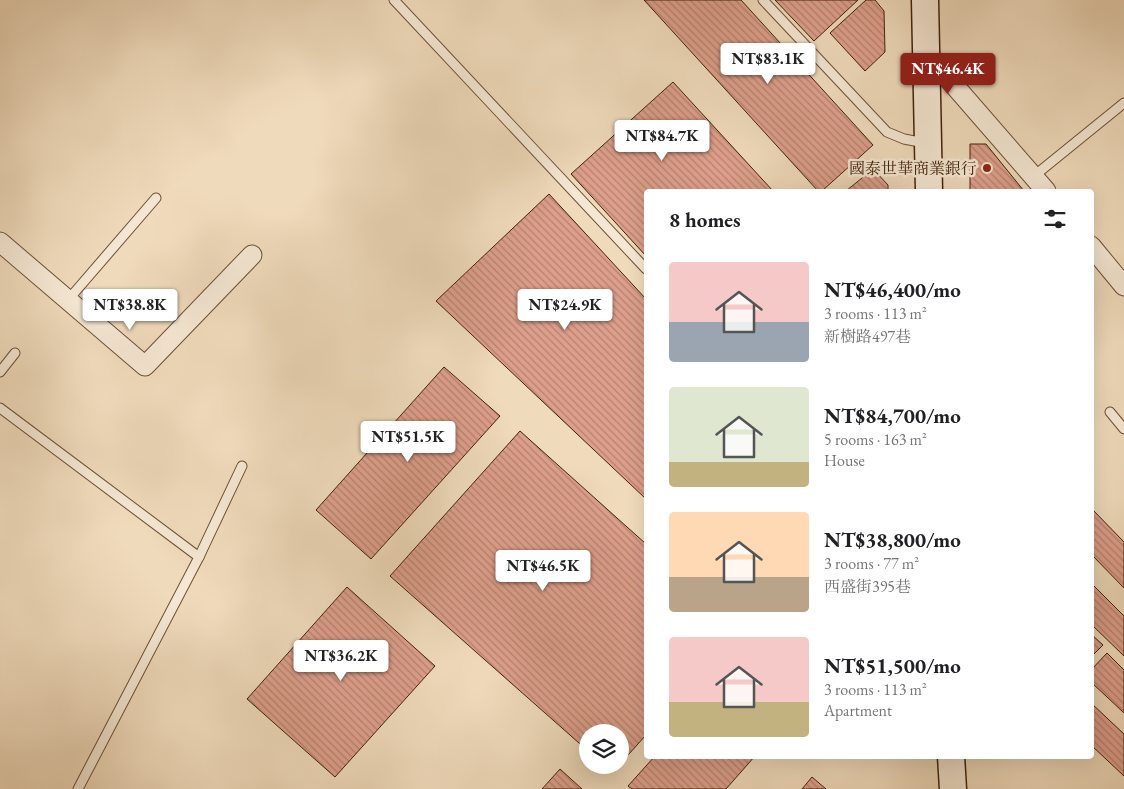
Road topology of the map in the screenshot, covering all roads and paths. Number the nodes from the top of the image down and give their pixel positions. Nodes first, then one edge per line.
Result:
1 (394, 0) edge
2 (763, 0) edge
3 (926, 0) edge
4 (926, 54) junction
5 (1124, 103) edge
6 (928, 143) junction
7 (1034, 176) junction
8 (929, 189) edge
9 (1044, 189) edge
10 (156, 198) dead end
11 (0, 242) edge
12 (1094, 250) edge
13 (252, 255) dead end
14 (644, 267) edge
15 (1124, 286) edge
16 (68, 300) junction
17 (15, 353) dead end
18 (0, 372) edge
19 (0, 408) edge
20 (1110, 412) dead end
21 (1124, 429) edge
22 (242, 466) dead end
23 (199, 557) junction
24 (951, 759) edge
25 (78, 789) edge
26 (953, 789) edge

1 - 14 lane
2 - 6 lane
3 - 4 main road
4 - 6 main road
4 - 7 street
5 - 7 lane
6 - 8 main road
7 - 9 street
10 - 16 lane
11 - 16 street
12 - 15 street
13 - 16 street
17 - 18 lane
19 - 23 lane
20 - 21 lane
22 - 23 lane
23 - 25 lane
24 - 26 main road

